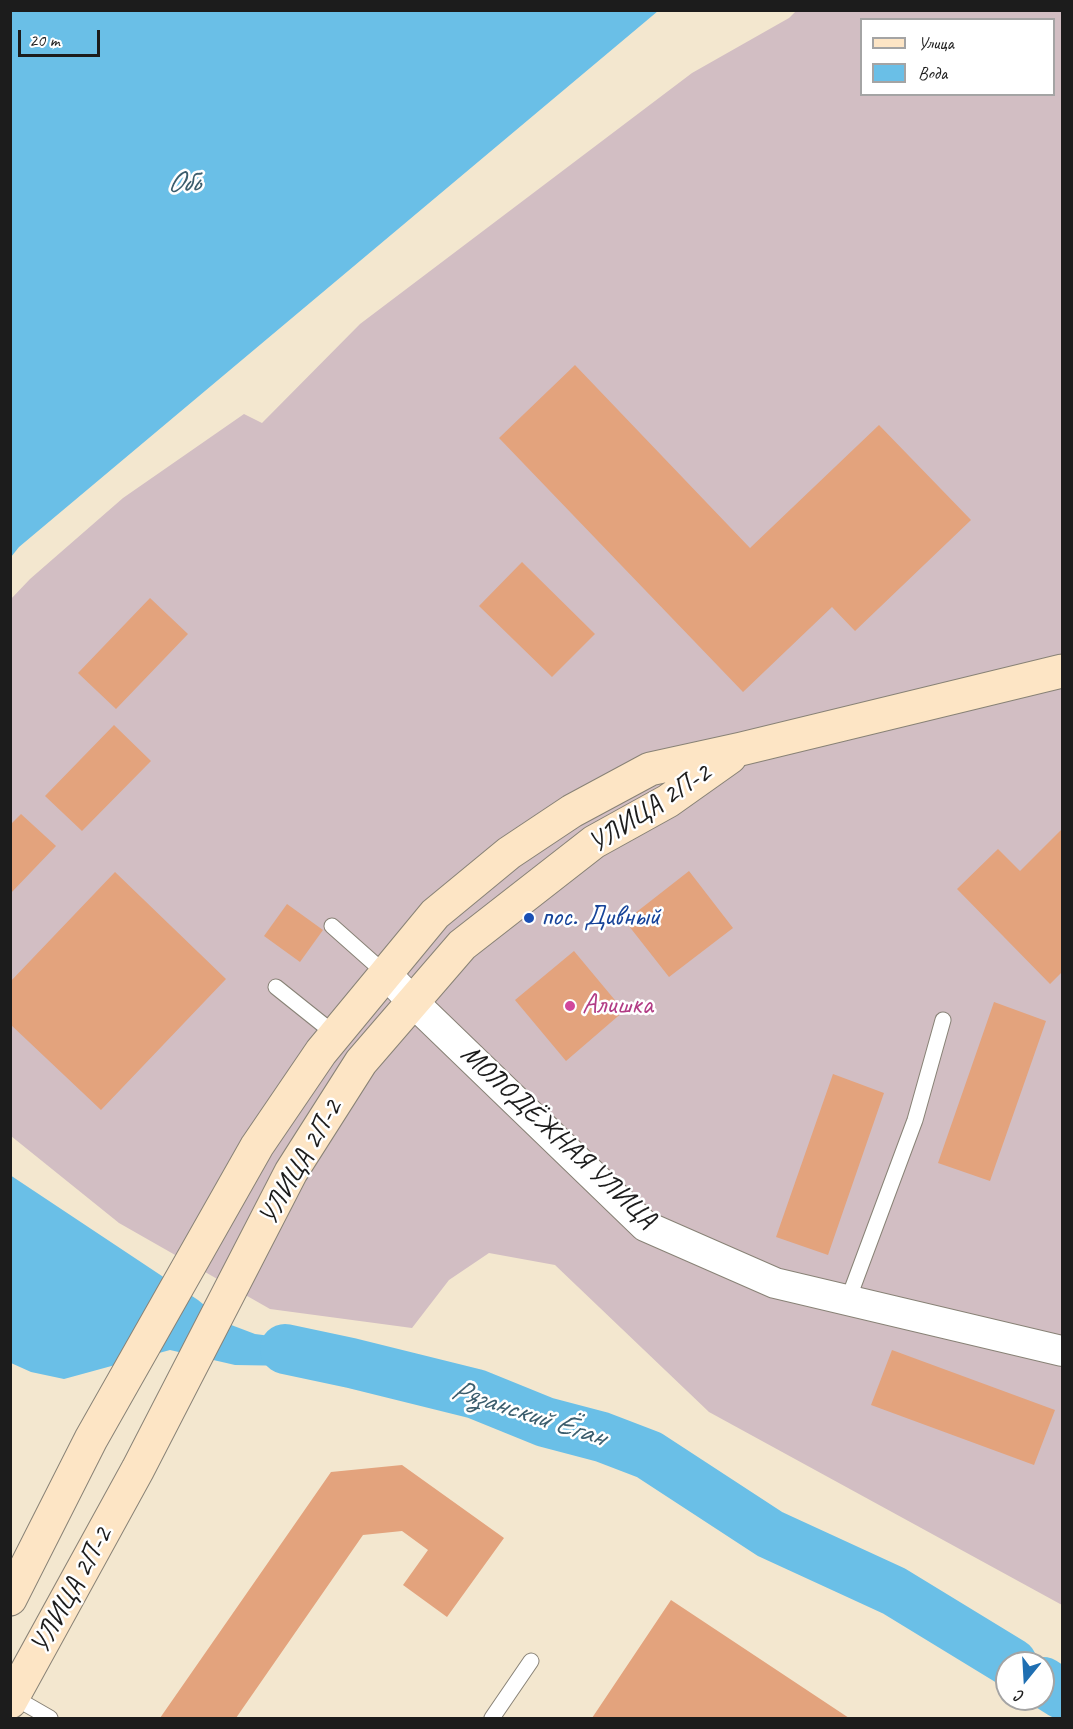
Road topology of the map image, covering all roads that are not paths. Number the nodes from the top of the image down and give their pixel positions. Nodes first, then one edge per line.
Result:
1 (1062, 671) edge
2 (741, 749) junction
3 (332, 926) dead end
4 (386, 974) junction
5 (276, 987) dead end
6 (413, 1002) junction
7 (943, 1020) dead end
8 (336, 1035) junction
9 (848, 1300) junction
10 (1062, 1351) edge
11 (10, 1599) edge
12 (531, 1661) dead end
13 (12, 1698) edge
14 (50, 1719) edge
15 (492, 1719) edge

1 - 2 main road, УЛИЦА 2П-2
2 - 4 main road, УЛИЦА 2П-2
2 - 6 main road, УЛИЦА 2П-2
3 - 4 lane
4 - 6 street, МОЛОДЁЖНАЯ УЛИЦА
4 - 8 main road, УЛИЦА 2П-2
5 - 8 lane
6 - 9 street, МОЛОДЁЖНАЯ УЛИЦА
6 - 13 main road, УЛИЦА 2П-2
7 - 9 lane
8 - 11 main road, УЛИЦА 2П-2
9 - 10 street, МОЛОДЁЖНАЯ УЛИЦА
12 - 15 lane
13 - 14 lane

